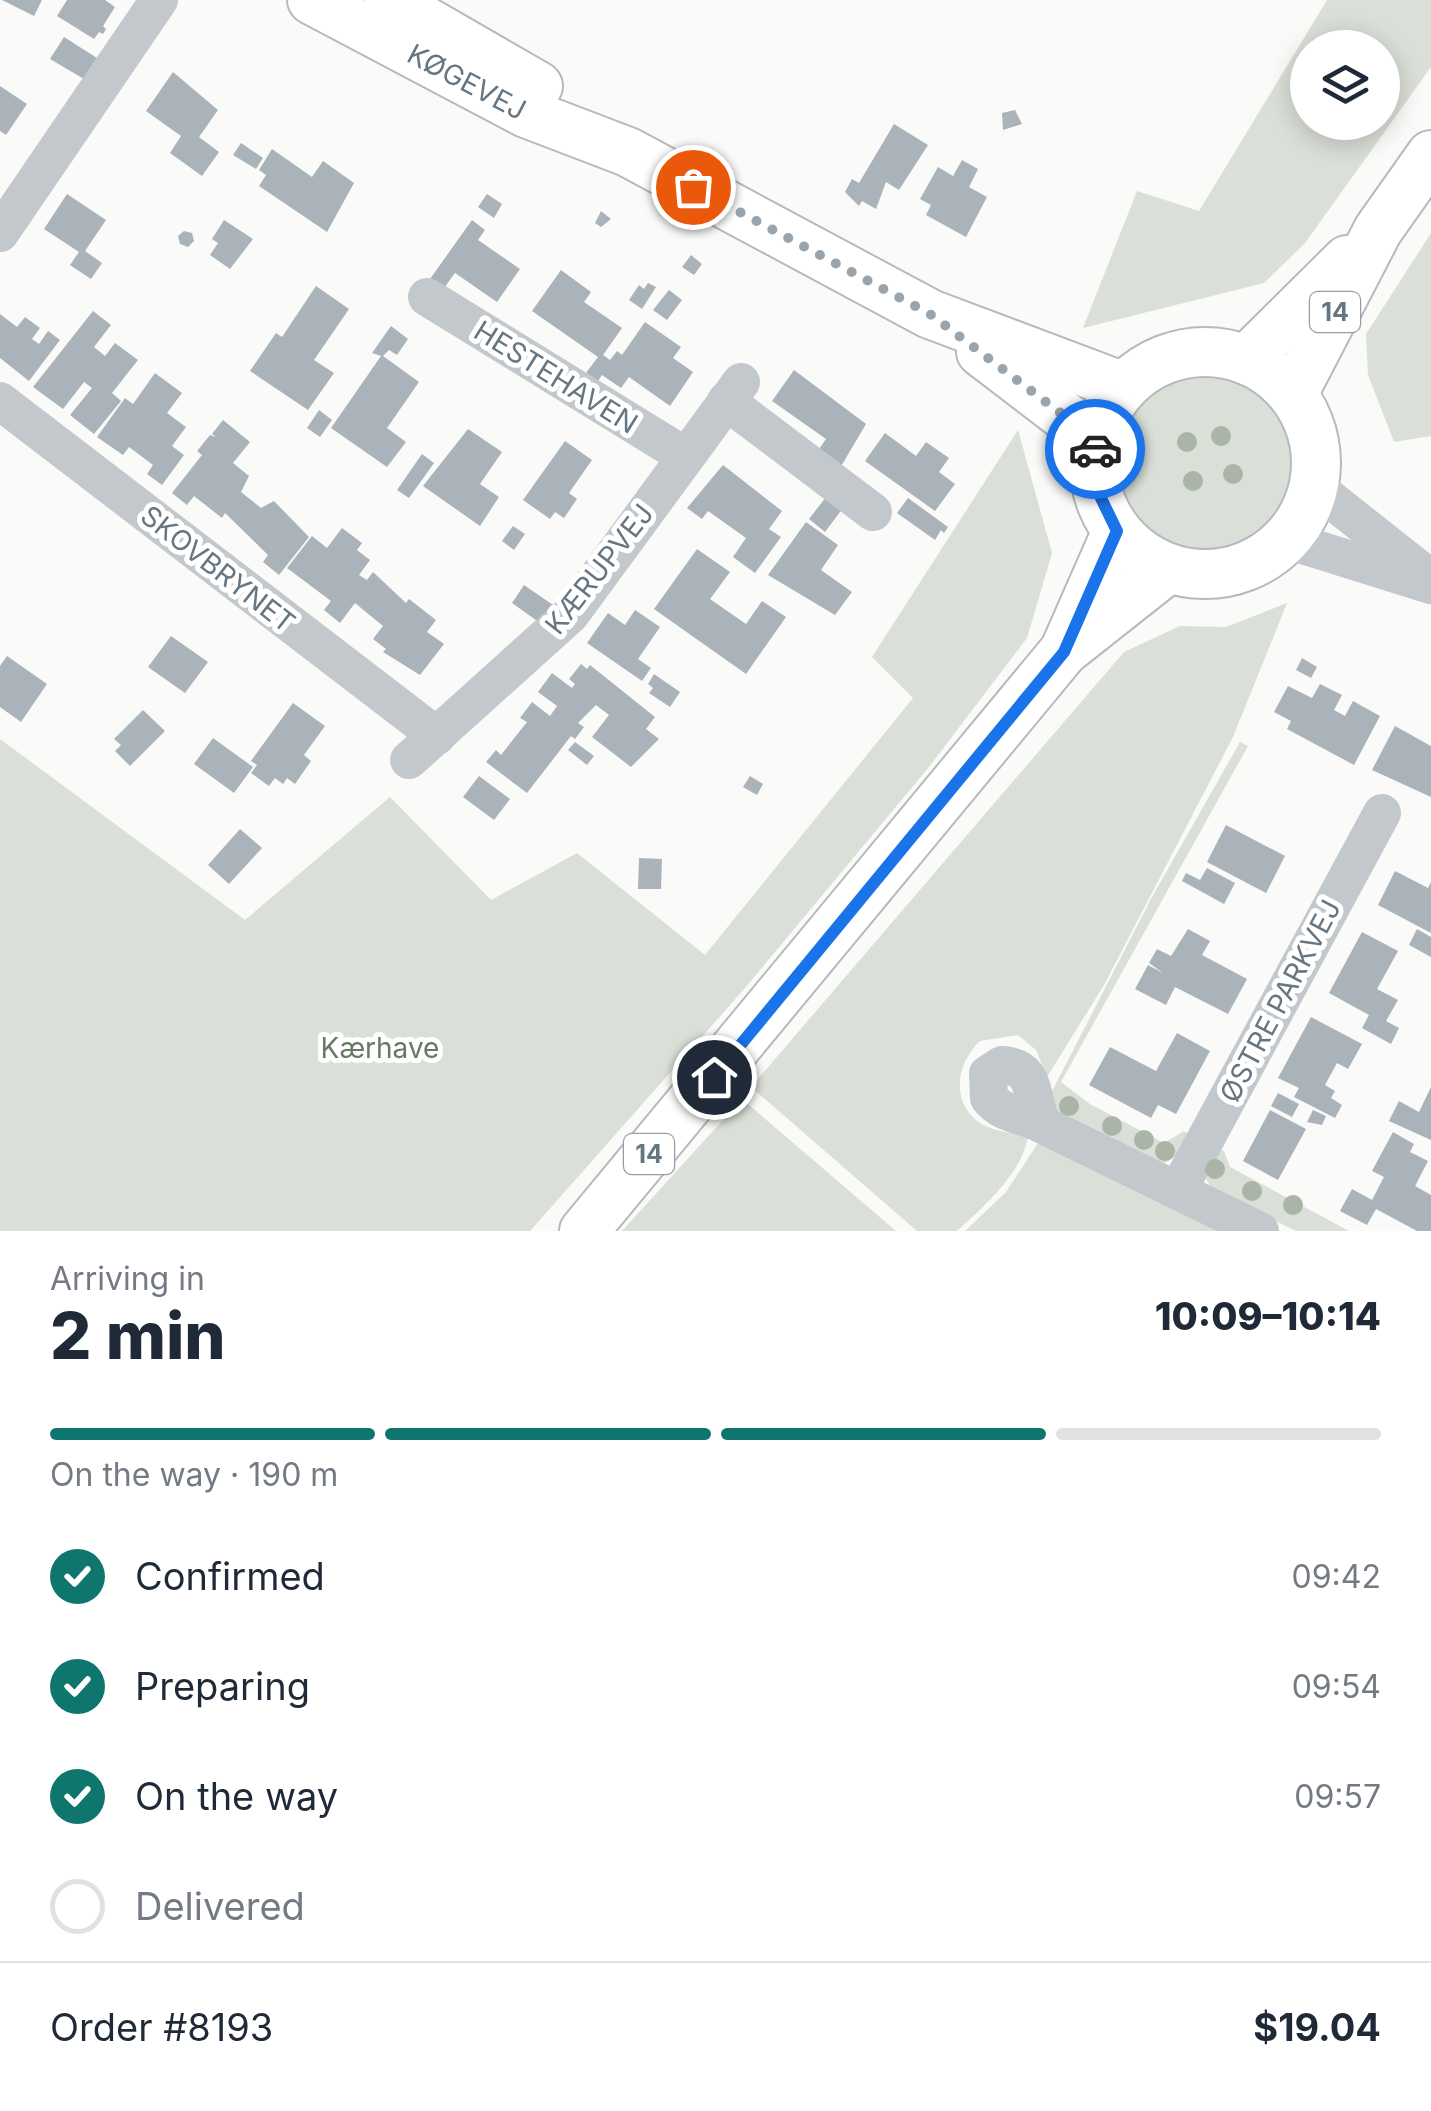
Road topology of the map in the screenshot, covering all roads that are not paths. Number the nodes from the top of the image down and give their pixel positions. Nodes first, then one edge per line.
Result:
1 (159, 0) edge
2 (312, 0) edge
3 (390, 0) edge
4 (628, 152) junction
5 (1431, 155) edge
6 (1378, 230) junction
7 (0, 233) edge
8 (428, 297) dead end
9 (930, 314) junction
10 (1246, 360) junction
11 (1124, 387) junction
12 (1293, 394) junction
13 (0, 401) edge
14 (1096, 440) junction
15 (684, 456) junction
16 (1315, 487) junction
17 (873, 512) dead end
18 (1117, 531) junction
19 (1287, 540) junction
20 (1169, 568) junction
21 (1431, 582) edge
22 (1064, 652) junction
23 (423, 748) joint
24 (1382, 813) dead end
25 (1043, 1125) dead end
26 (1178, 1190) junction
27 (584, 1231) edge
28 (1260, 1231) edge

1 - 7 street
2 - 4 main road, KØGEVEJ
3 - 4 main road, KØGEVEJ
4 - 9 main road, KØGEVEJ
5 - 6 main road, 14
6 - 10 main road, 14
6 - 12 main road, 14
8 - 15 street, HESTEHAVEN
9 - 11 main road, KØGEVEJ
9 - 14 main road, KØGEVEJ
10 - 11 main road
10 - 12 main road
11 - 14 main road
12 - 16 main road
13 - 23 street, SKOVBRYNET
14 - 18 main road
15 - 17 street, KÆRUPVEJ
15 - 23 street, KÆRUPVEJ
16 - 19 main road
16 - 21 street
18 - 20 main road
18 - 22 main road, 14
19 - 20 main road
19 - 21 street
20 - 22 main road, 14
22 - 27 main road, 14
24 - 26 street, ØSTRE PARKVEJ
25 - 26 street
26 - 28 street

